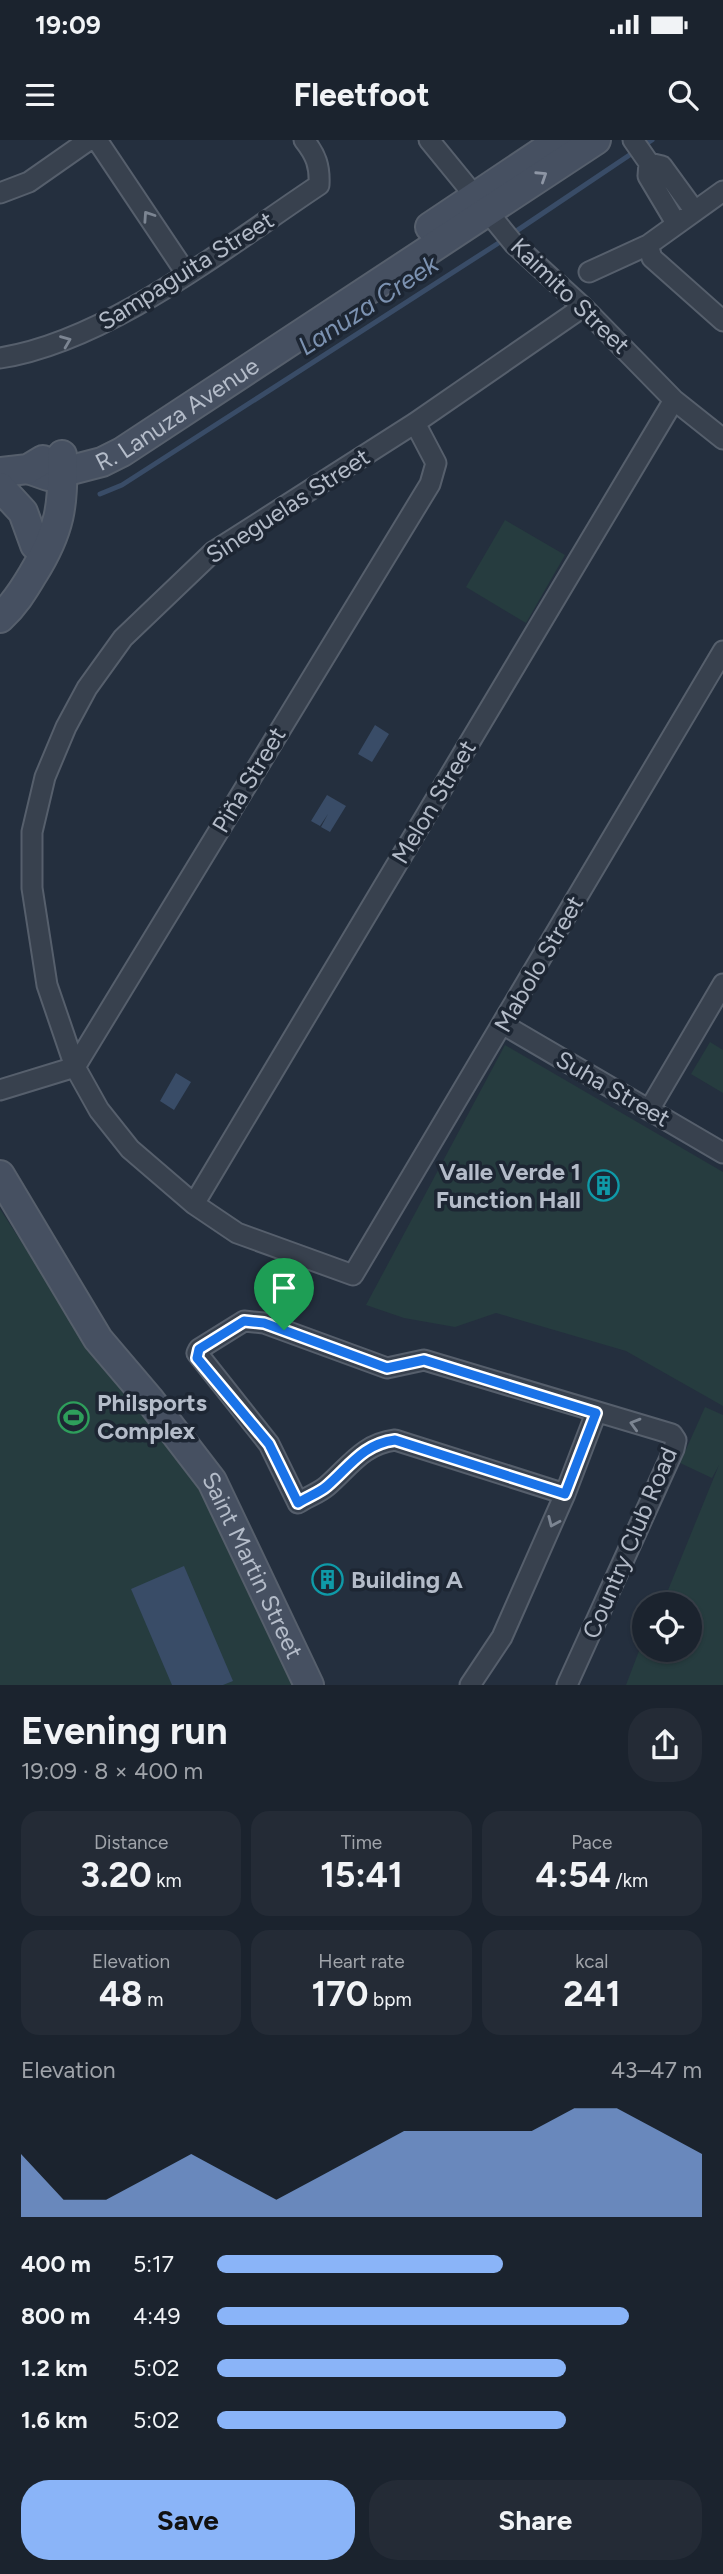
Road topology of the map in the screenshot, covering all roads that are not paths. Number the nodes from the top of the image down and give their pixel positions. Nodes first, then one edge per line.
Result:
1 (89, 140) edge
2 (97, 140) edge
3 (304, 140) edge
4 (429, 140) edge
5 (596, 140) edge
6 (633, 140) edge
7 (543, 144) edge
8 (648, 161) junction
9 (723, 191) edge
10 (0, 193) edge
11 (694, 210) junction
12 (495, 221) junction
13 (676, 223) junction
14 (648, 245) junction
15 (589, 272) dead end
16 (186, 273) junction
17 (583, 307) junction
18 (723, 321) edge
19 (0, 358) edge
20 (674, 400) junction
21 (415, 423) junction
22 (723, 439) edge
23 (102, 462) junction
24 (49, 466) junction
25 (0, 472) edge
26 (0, 487) edge
27 (45, 539) junction
28 (0, 606) edge
29 (0, 618) edge
30 (723, 652) edge
31 (723, 984) edge
32 (504, 1025) junction
33 (75, 1067) junction
34 (0, 1090) edge
35 (649, 1110) junction
36 (723, 1153) edge
37 (0, 1175) edge
38 (194, 1204) junction
39 (353, 1275) joint
40 (596, 1413) junction
41 (565, 1494) junction
42 (309, 1685) edge
43 (470, 1685) edge
44 (567, 1685) edge

1 - 10 street
16 -> 2 street
3 - 16 street, Sampaguita Street
4 - 12 street, Kaimito Street
12 -> 5 main road, R. Lanuza Avenue
6 - 8 street
7 - 12 main road, R. Lanuza Avenue
8 - 11 street
8 - 13 street
9 - 11 street
11 - 13 street
12 - 17 street, Kaimito Street
12 - 23 main road, R. Lanuza Avenue
12 - 24 main road, R. Lanuza Avenue
13 - 14 street
14 - 15 street
14 - 18 street
19 -> 16 street, Sampaguita Street
17 - 20 street, Kaimito Street
17 - 21 street, Sineguelas Street
20 - 22 street, Kaimito Street
20 - 38 street, Melon Street
21 - 33 street, Piña Street
21 - 33 street, Sineguelas Street
23 - 24 main road, R. Lanuza Avenue
23 - 27 main road
24 - 25 main road, R. Lanuza Avenue
24 - 27 main road
26 - 27 main road
27 - 28 main road
27 - 29 main road
30 - 32 street, Mabolo Street
31 - 35 street
32 - 35 street, Suha Street
32 - 39 street, Mabolo Street
33 - 34 street
33 - 38 street, Sineguelas Street
35 - 36 street, Suha Street
37 - 42 main road, Saint Martin Street
38 - 39 street, Sineguelas Street
40 - 41 street
40 - 41 street
44 -> 40 street, Country Club Road
41 -> 43 street

